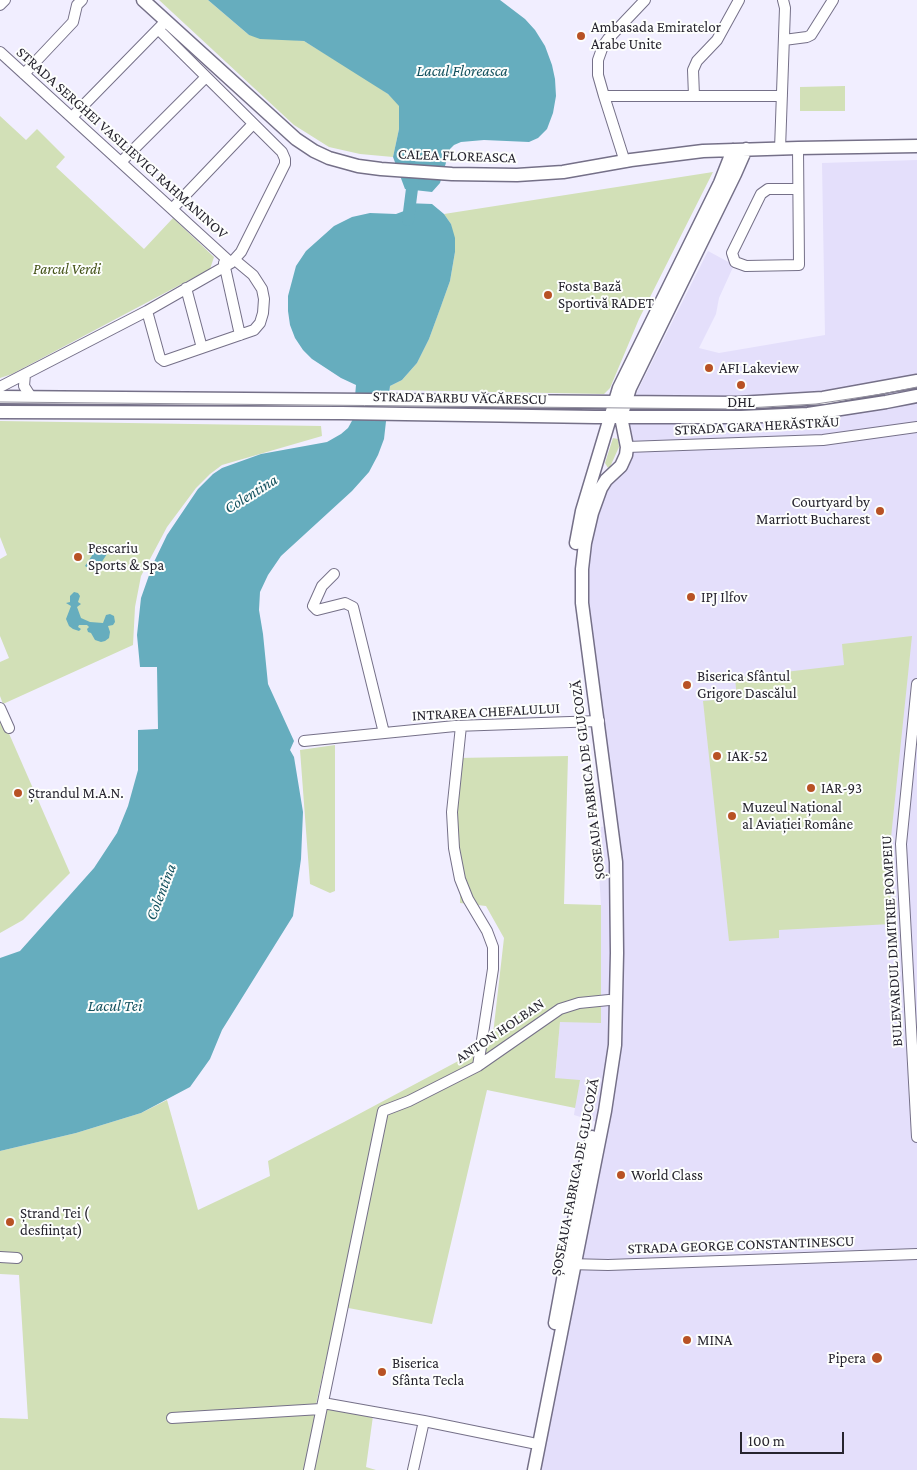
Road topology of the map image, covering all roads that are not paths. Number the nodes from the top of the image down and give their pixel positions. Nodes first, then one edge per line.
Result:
1 (5, 0) edge
2 (82, 0) edge
3 (142, 0) edge
4 (645, 0) edge
5 (739, 0) edge
6 (783, 0) edge
7 (833, 0) edge
8 (0, 5) edge
9 (164, 28) junction
10 (784, 40) junction
11 (0, 52) edge
12 (24, 74) junction
13 (206, 77) junction
14 (604, 96) junction
15 (694, 96) junction
16 (782, 96) junction
17 (72, 117) junction
18 (253, 124) junction
19 (917, 146) edge
20 (798, 148) junction
21 (780, 149) junction
22 (739, 150) junction
23 (703, 152) junction
24 (121, 162) junction
25 (625, 162) junction
26 (721, 180) junction
27 (798, 189) junction
28 (172, 209) junction
29 (228, 261) junction
30 (186, 288) junction
31 (147, 311) junction
32 (240, 335) junction
33 (202, 348) junction
34 (25, 374) junction
35 (917, 382) edge
36 (0, 387) edge
37 (0, 396) edge
38 (917, 396) edge
39 (31, 397) junction
40 (620, 401) junction
41 (0, 412) edge
42 (616, 417) junction
43 (917, 427) edge
44 (627, 447) junction
45 (602, 448) junction
46 (614, 474) junction
47 (334, 574) dead end
48 (917, 684) edge
49 (0, 708) edge
50 (595, 722) junction
51 (461, 726) junction
52 (9, 728) dead end
53 (384, 733) junction
54 (304, 741) dead end
55 (609, 1000) junction
56 (478, 1066) junction
57 (917, 1137) edge
58 (917, 1254) edge
59 (0, 1257) edge
60 (17, 1258) dead end
61 (570, 1264) junction
62 (322, 1406) junction
63 (172, 1418) dead end
64 (424, 1421) junction
65 (532, 1443) junction
66 (309, 1470) edge
67 (413, 1470) edge
68 (526, 1470) edge
69 (534, 1470) edge

1 - 8 street
2 - 12 street
3 - 9 main road, CALEA FLOREASCA
4 - 14 street
5 - 15 street
6 - 10 street
7 - 10 street
9 - 13 street, CALEA FLOREASCA
9 - 17 street
9 - 25 main road, CALEA FLOREASCA
10 - 16 street
11 - 12 street, STRADA SERGHEI VASILIEVICI RAHMANINOV
12 - 17 street, STRADA SERGHEI VASILIEVICI RAHMANINOV
13 - 18 street, CALEA FLOREASCA
13 - 24 street
14 - 15 street
14 - 25 street
15 - 16 street
16 - 21 street
17 - 24 street, STRADA SERGHEI VASILIEVICI RAHMANINOV
18 - 28 street
18 - 29 street, CALEA FLOREASCA
19 - 20 main road, CALEA FLOREASCA
20 - 21 main road, CALEA FLOREASCA
20 - 27 street
21 - 22 main road, CALEA FLOREASCA
22 - 23 main road, CALEA FLOREASCA
22 - 26 main road, ȘOSEAUA FABRICA DE GLUCOZĂ
22 - 40 main road, ȘOSEAUA FABRICA DE GLUCOZĂ
23 - 25 main road, CALEA FLOREASCA
23 - 26 main road
24 - 28 street, STRADA SERGHEI VASILIEVICI RAHMANINOV
26 - 40 main road, ȘOSEAUA FABRICA DE GLUCOZĂ
27 - 27 street
28 - 29 street, STRADA SERGHEI VASILIEVICI RAHMANINOV
29 - 30 street
29 - 32 street
29 - 32 street, STRADA SERGHEI VASILIEVICI RAHMANINOV
30 - 31 street
30 - 33 street
31 - 33 street
31 - 34 street
32 - 33 street
34 - 36 street
34 - 39 street
35 - 40 main road, STRADA BARBU VĂCĂRESCU
37 - 39 main road, STRADA BARBU VĂCĂRESCU
38 - 42 main road, STRADA BARBU VĂCĂRESCU
39 - 40 main road, STRADA BARBU VĂCĂRESCU
40 - 42 main road, ȘOSEAUA FABRICA DE GLUCOZĂ
41 - 42 main road, STRADA BARBU VĂCĂRESCU
42 - 44 main road, ȘOSEAUA FABRICA DE GLUCOZĂ
42 - 45 main road, ȘOSEAUA FABRICA DE GLUCOZĂ
43 - 44 street, STRADA GARA HERĂSTRĂU
44 - 46 main road, ȘOSEAUA FABRICA DE GLUCOZĂ
45 - 46 main road
45 - 50 main road, ȘOSEAUA FABRICA DE GLUCOZĂ
46 - 50 main road, ȘOSEAUA FABRICA DE GLUCOZĂ
47 - 53 street
48 - 57 street, BULEVARDUL DIMITRIE POMPEIU
49 - 52 street
50 - 51 street, INTRAREA CHEFALULUI
50 - 55 main road, ȘOSEAUA FABRICA DE GLUCOZĂ
50 - 61 main road, ȘOSEAUA FABRICA DE GLUCOZĂ
51 - 53 street, INTRAREA CHEFALULUI
51 - 56 street
53 - 54 street, INTRAREA CHEFALULUI
55 - 56 street, ANTON HOLBAN
55 - 61 main road, ȘOSEAUA FABRICA DE GLUCOZĂ
56 - 62 street, ANTON HOLBAN
58 - 61 street, STRADA GEORGE CONSTANTINESCU
59 - 60 street
61 - 65 main road, ȘOSEAUA FABRICA DE GLUCOZĂ
61 - 69 main road, ȘOSEAUA FABRICA DE GLUCOZĂ
62 - 63 street
62 - 64 street
62 - 66 street
64 - 65 street
64 - 67 street
65 - 68 main road, ȘOSEAUA FABRICA DE GLUCOZĂ

